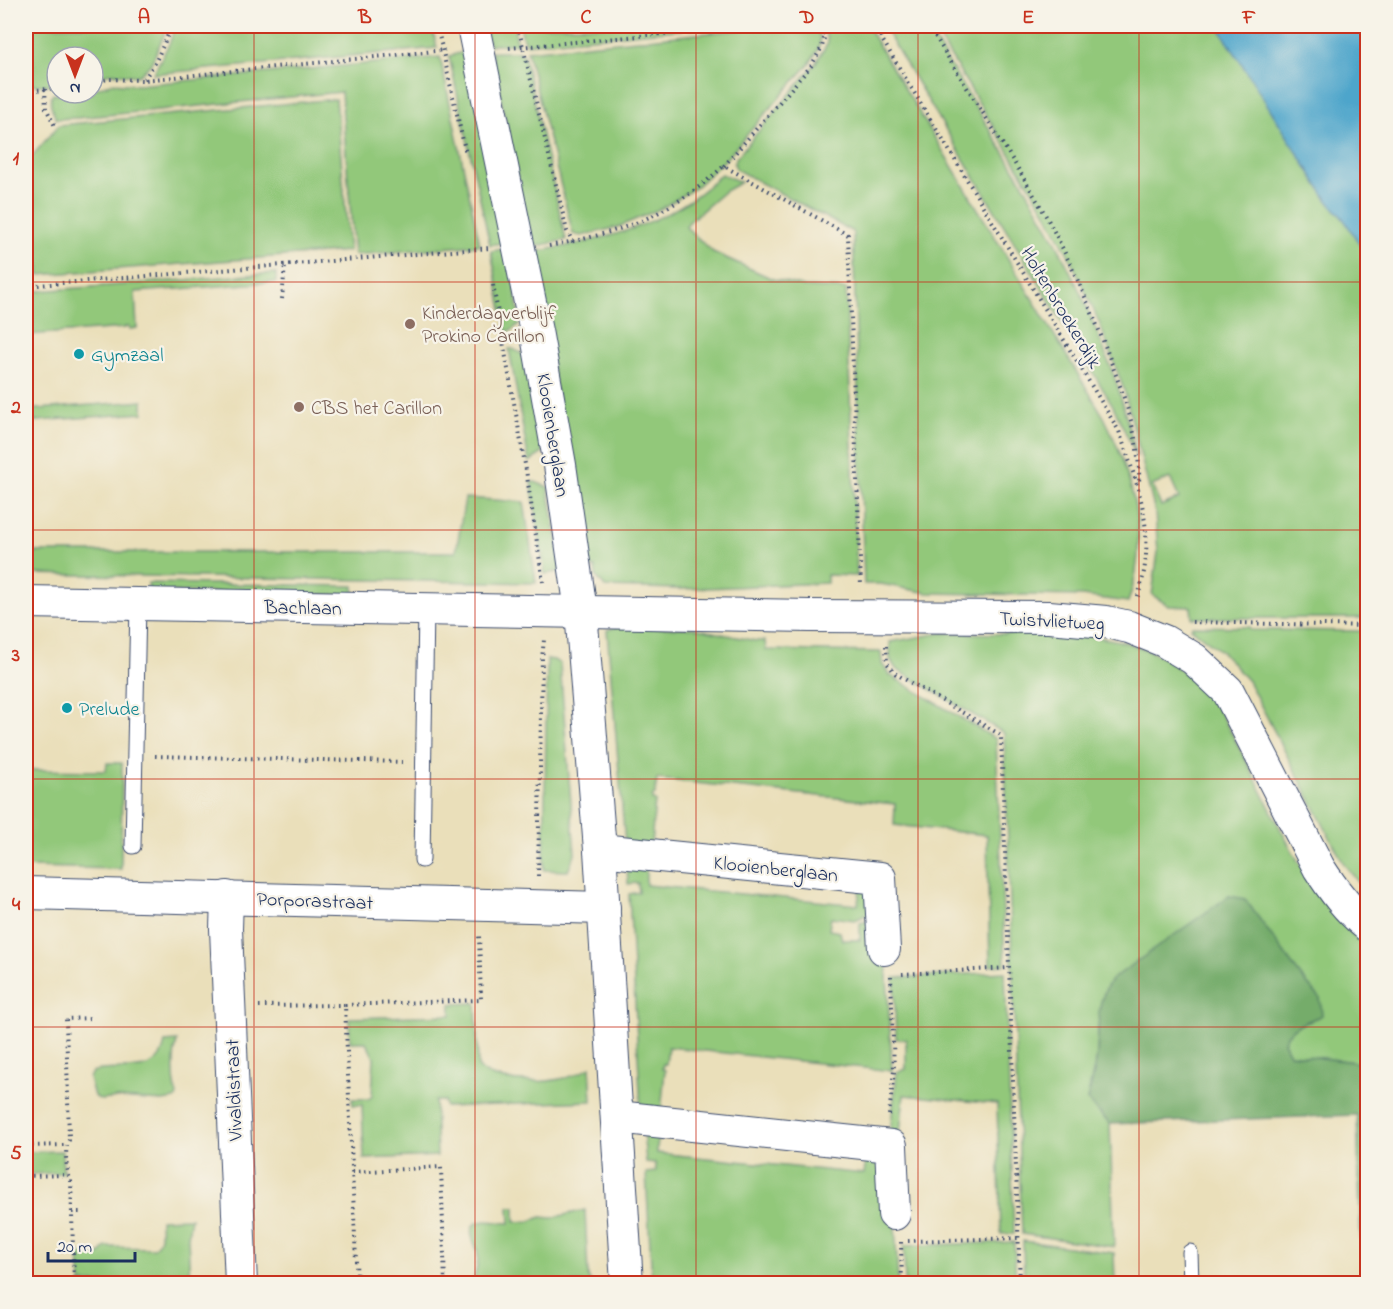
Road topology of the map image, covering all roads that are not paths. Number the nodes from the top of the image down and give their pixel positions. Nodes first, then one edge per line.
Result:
1 (475, 37) edge
2 (26, 602) edge
3 (138, 604) junction
4 (426, 609) junction
5 (581, 611) junction
6 (133, 846) dead end
7 (600, 850) junction
8 (422, 860) dead end
9 (26, 893) edge
10 (227, 897) junction
11 (604, 908) junction
12 (1368, 926) edge
13 (884, 949) dead end
14 (617, 1117) junction
15 (897, 1227) road end
16 (1190, 1252) dead end
17 (241, 1284) edge
18 (627, 1284) edge
19 (1191, 1284) edge

1 - 5 street, Klooienberglaan
2 - 3 street, Bachlaan
3 - 4 street, Bachlaan
3 - 6 lane
4 - 5 street, Bachlaan
4 - 8 lane
5 - 7 street, Klooienberglaan
5 - 12 street, Twistvlietweg
7 - 11 street, Klooienberglaan
7 - 13 street, Klooienberglaan
9 - 10 street, Porporastraat
10 - 11 street, Porporastraat
10 - 17 street, Vivaldistraat
11 - 14 street, Klooienberglaan
14 - 15 street
14 - 18 street, Klooienberglaan
16 - 19 lane

